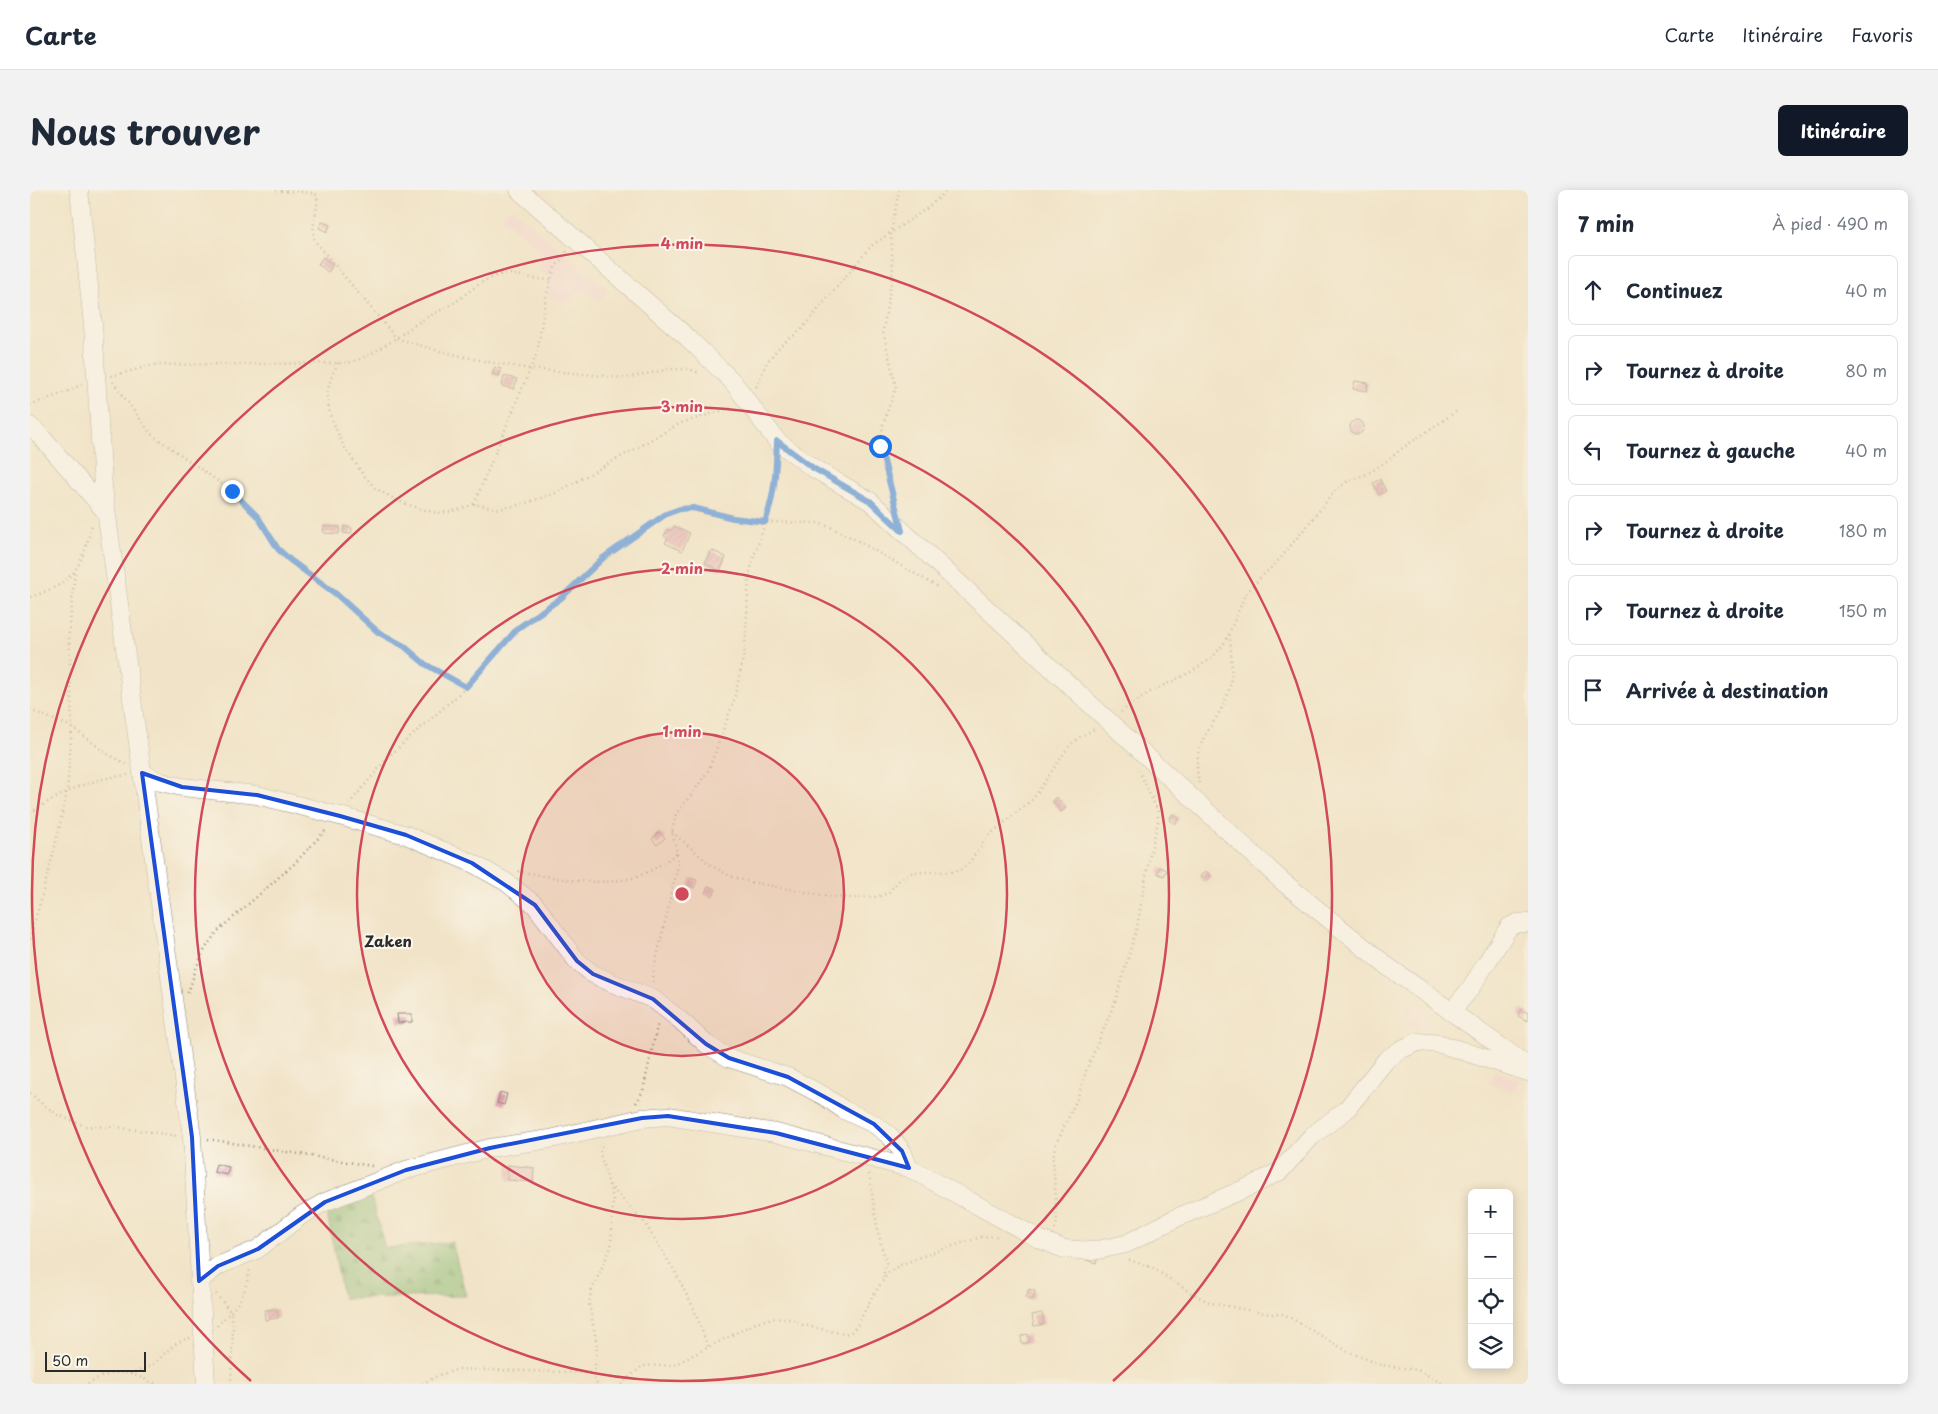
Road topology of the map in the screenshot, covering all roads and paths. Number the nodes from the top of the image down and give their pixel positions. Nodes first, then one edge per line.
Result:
1 (79, 190) edge
2 (276, 190) edge
3 (519, 190) edge
4 (899, 190) edge
5 (948, 190) edge
6 (891, 232) junction
7 (576, 240) junction
8 (552, 278) junction
9 (396, 338) junction
10 (338, 363) junction
11 (531, 369) junction
12 (705, 374) dead end
13 (96, 376) junction
14 (748, 402) junction
15 (30, 405) edge
16 (30, 426) edge
17 (777, 441) junction
18 (474, 504) junction
19 (102, 507) junction
20 (765, 522) junction
21 (902, 531) junction
22 (74, 571) junction
23 (948, 592) dead end
24 (30, 598) edge
25 (1230, 632) dead end
26 (466, 687) junction
27 (30, 710) edge
28 (72, 727) junction
29 (1138, 769) dead end
30 (142, 773) junction
31 (1200, 789) dead end
32 (67, 792) junction
33 (30, 813) edge
34 (340, 816) junction
35 (677, 853) junction
36 (510, 870) dead end
37 (1528, 923) edge
38 (30, 939) edge
39 (653, 999) junction
40 (185, 1001) dead end
41 (1451, 1012) junction
42 (1528, 1067) edge
43 (1528, 1072) edge
44 (30, 1092) edge
45 (635, 1106) dead end
46 (613, 1124) junction
47 (192, 1137) junction
48 (864, 1157) junction
49 (381, 1167) dead end
50 (909, 1168) junction
51 (608, 1184) junction
52 (1007, 1235) dead end
53 (1051, 1244) junction
54 (1125, 1259) dead end
55 (199, 1281) junction
56 (881, 1284) junction
57 (709, 1348) junction
58 (595, 1372) junction
59 (88, 1384) edge
60 (158, 1384) edge
61 (206, 1384) edge
62 (231, 1384) edge
63 (422, 1384) edge
64 (597, 1384) edge
65 (621, 1384) edge
66 (1443, 1384) edge

1 - 13 street
2 - 9 path
3 - 7 street
4 - 6 path
5 - 6 path
6 - 14 path
6 - 21 path
7 - 8 path
7 - 14 street
8 - 9 path
8 - 11 path
9 - 10 path
9 - 11 path
10 - 18 path
10 - 26 path
11 - 12 path
11 - 18 path
13 - 15 path
13 - 19 street
14 - 17 street
14 - 18 path
16 - 19 street
17 - 20 path
17 - 21 street
19 - 22 path
19 - 30 street
20 - 23 path
20 - 26 path
20 - 35 path
21 - 41 street
22 - 24 path
22 - 28 path
25 - 31 path
26 - 34 path
27 - 28 path
28 - 30 path
28 - 32 path
29 - 53 path
30 - 32 path
30 - 34 street
30 - 47 street
32 - 33 path
32 - 38 path
34 - 39 street
34 - 40 path
35 - 36 path
35 - 39 path
37 - 41 street
39 - 45 path
39 - 50 street
41 - 42 street
43 - 53 street
44 - 47 path
46 - 48 street
46 - 51 path
46 - 55 street
47 - 49 path
47 - 55 street
48 - 50 street
48 - 56 path
50 - 53 street
51 - 57 path
51 - 58 path
52 - 56 path
54 - 66 path
55 - 61 street
55 - 62 path
56 - 57 path
57 - 65 path
58 - 63 path
58 - 64 path
59 - 60 path

